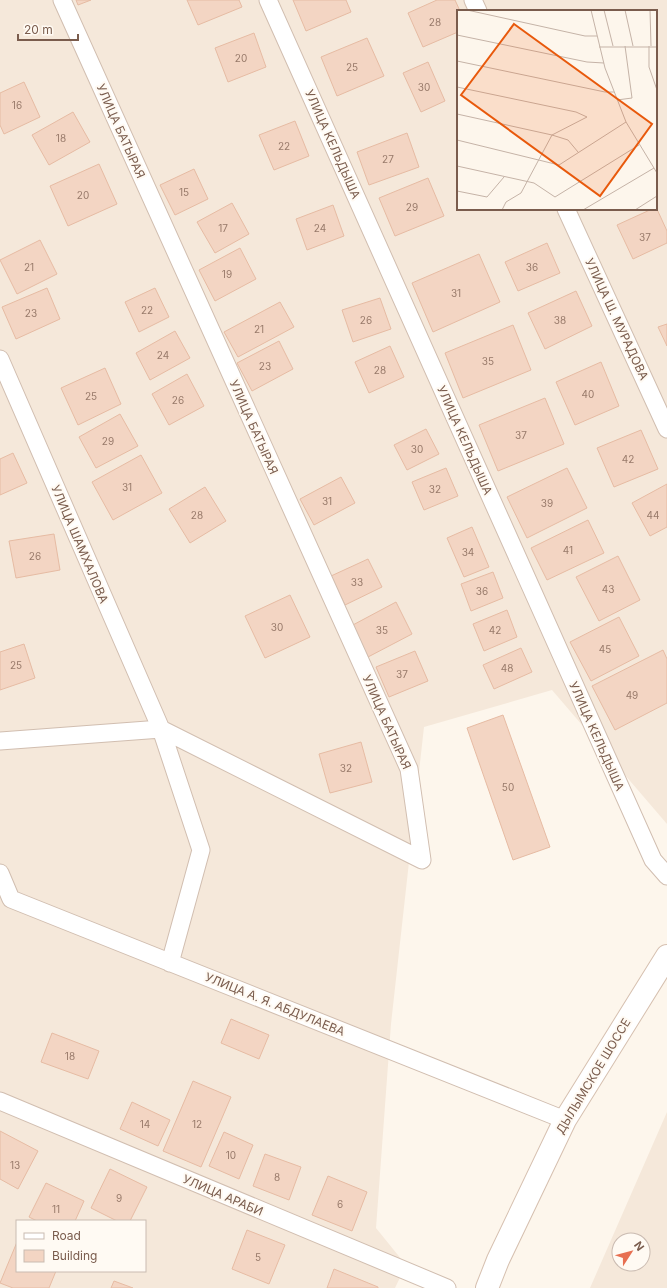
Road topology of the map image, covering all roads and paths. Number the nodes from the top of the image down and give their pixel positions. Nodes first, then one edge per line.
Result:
1 (62, 0) edge
2 (268, 0) edge
3 (473, 0) edge
4 (478, 10) edge
5 (566, 210) edge
6 (0, 360) edge
7 (667, 428) edge
8 (161, 729) junction
9 (0, 741) edge
10 (0, 873) edge
11 (667, 876) edge
12 (665, 962) edge
13 (170, 963) junction
14 (0, 1101) edge
15 (565, 1120) junction
16 (447, 1288) edge
17 (487, 1288) edge

1 - 8 street, УЛИЦА БАТЫРАЯ
2 - 11 street, УЛИЦА КЕЛЬДЫША
3 - 4 street
5 - 7 street, УЛИЦА Ш. МУРАДОВА
6 - 8 street, УЛИЦА ШАМХАЛОВА
8 - 9 street
8 - 13 street, УЛИЦА ШАМХАЛОВА
10 - 13 street, УЛИЦА А. Я. АБДУЛАЕВА
12 - 15 main road, ДЫЛЫМСКОЕ ШОССЕ
13 - 15 street, УЛИЦА А. Я. АБДУЛАЕВА
14 - 16 street, УЛИЦА АРАБИ
15 - 17 main road, ДЫЛЫМСКОЕ ШОССЕ

